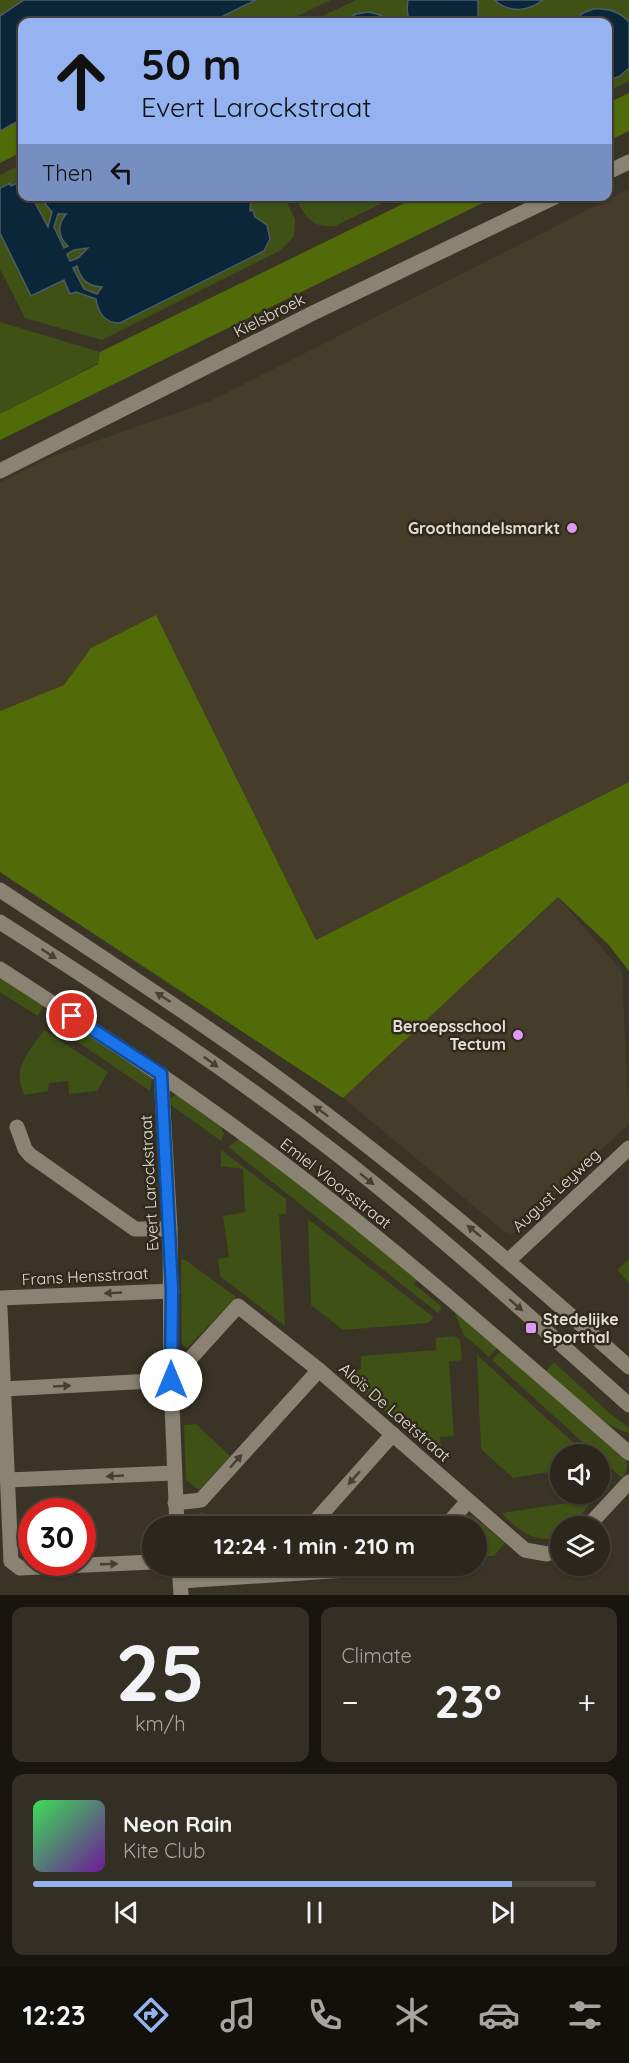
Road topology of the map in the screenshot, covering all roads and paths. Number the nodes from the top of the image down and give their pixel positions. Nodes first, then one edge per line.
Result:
1 (629, 162) edge
2 (612, 170) edge
3 (547, 201) edge
4 (0, 471) edge
5 (0, 890) edge
6 (0, 922) edge
7 (0, 969) edge
8 (161, 1074) junction
9 (17, 1127) dead end
10 (629, 1148) edge
11 (170, 1229) junction
12 (509, 1260) junction
13 (172, 1290) junction
14 (0, 1298) edge
15 (0, 1308) edge
16 (629, 1367) edge
17 (319, 1370) junction
18 (171, 1380) junction
19 (4, 1389) junction
20 (629, 1405) edge
21 (393, 1434) junction
22 (629, 1454) edge
23 (174, 1473) junction
24 (8, 1480) junction
25 (629, 1482) edge
26 (468, 1501) junction
27 (176, 1503) junction
28 (177, 1516) edge
29 (320, 1516) edge
30 (455, 1516) edge
31 (597, 1516) edge
32 (550, 1553) edge
33 (6, 1562) edge
34 (142, 1563) edge
35 (255, 1576) edge
36 (180, 1581) edge

1 - 2 street
3 - 4 street, Kielsbroek
12 -> 5 street
6 -> 20 street, Emiel Vloorsstraat
7 - 8 street, Emiel Vloorsstraat
8 - 11 street, Evert Larockstraat
8 - 22 street, Emiel Vloorsstraat
9 - 11 street
10 - 12 street, August Leyweg
11 - 13 street, Evert Larockstraat
12 - 16 street
13 -> 14 street, Frans Hensstraat
13 - 18 street, Evert Larockstraat
15 - 19 street
17 - 18 street, Aloïs De Laetstraat
17 - 21 street, Aloïs De Laetstraat
27 -> 17 street
19 -> 18 street
18 - 23 street, Evert Larockstraat
19 - 24 street
21 - 26 street, Aloïs De Laetstraat
21 -> 29 street
23 -> 24 street
23 - 27 street, Evert Larockstraat
24 - 33 street
25 - 31 street
26 - 30 street
26 - 32 street, Aloïs De Laetstraat
27 - 28 street, Evert Larockstraat
33 -> 34 street
35 - 36 street

